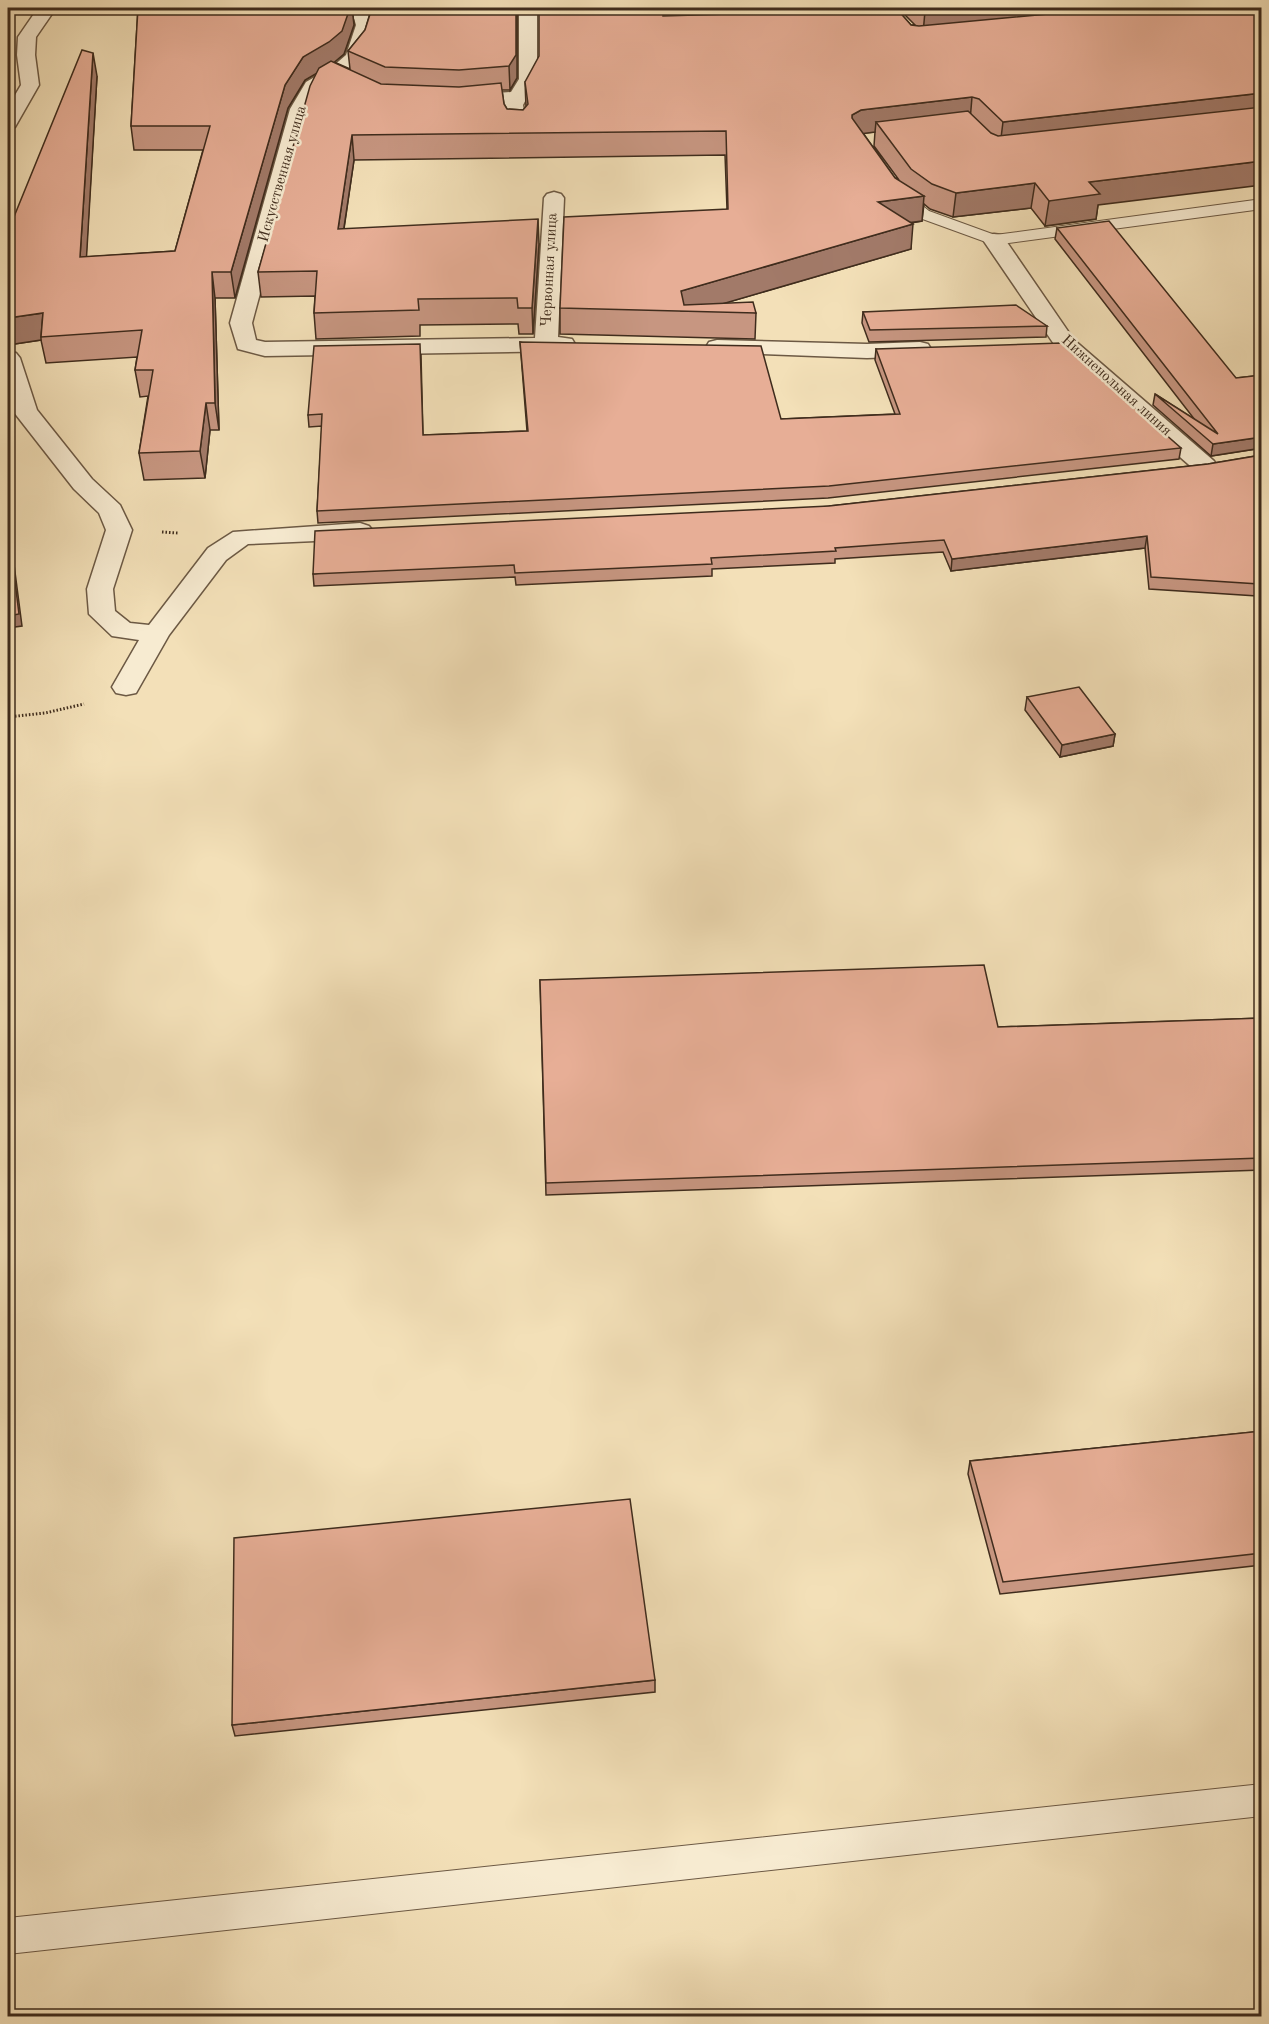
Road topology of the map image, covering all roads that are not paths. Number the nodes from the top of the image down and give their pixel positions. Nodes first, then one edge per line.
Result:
1 (47, 8) edge
2 (360, 8) edge
3 (528, 8) edge
4 (786, 8) edge
5 (831, 27) edge
6 (332, 75) junction
7 (352, 84) edge
8 (518, 97) junction
9 (438, 102) edge
10 (8, 123) edge
11 (517, 128) edge
12 (888, 180) edge
13 (554, 198) dead end
14 (1262, 204) edge
15 (994, 240) junction
16 (546, 343) junction
17 (582, 344) edge
18 (1043, 345) edge
19 (1066, 345) junction
20 (701, 347) edge
21 (937, 349) edge
22 (8, 358) edge
23 (1170, 470) edge
24 (383, 530) edge
25 (156, 634) junction
26 (126, 687) road end
27 (1262, 1800) edge
28 (8, 1936) edge

1 - 10 street
2 - 6 street, Искусственная улица
3 - 8 street
4 - 5 lane
6 - 7 street
6 - 16 street, Искусственная улица
8 - 9 street
8 - 11 street
12 - 15 lane
13 - 16 street, Червонная улица
14 - 15 lane
15 - 19 street, Нижненольная линия
16 - 17 street
18 - 19 street
19 - 23 street, Нижненольная линия
20 - 21 street
22 - 25 street
24 - 25 street
25 - 26 street
27 - 28 lane

